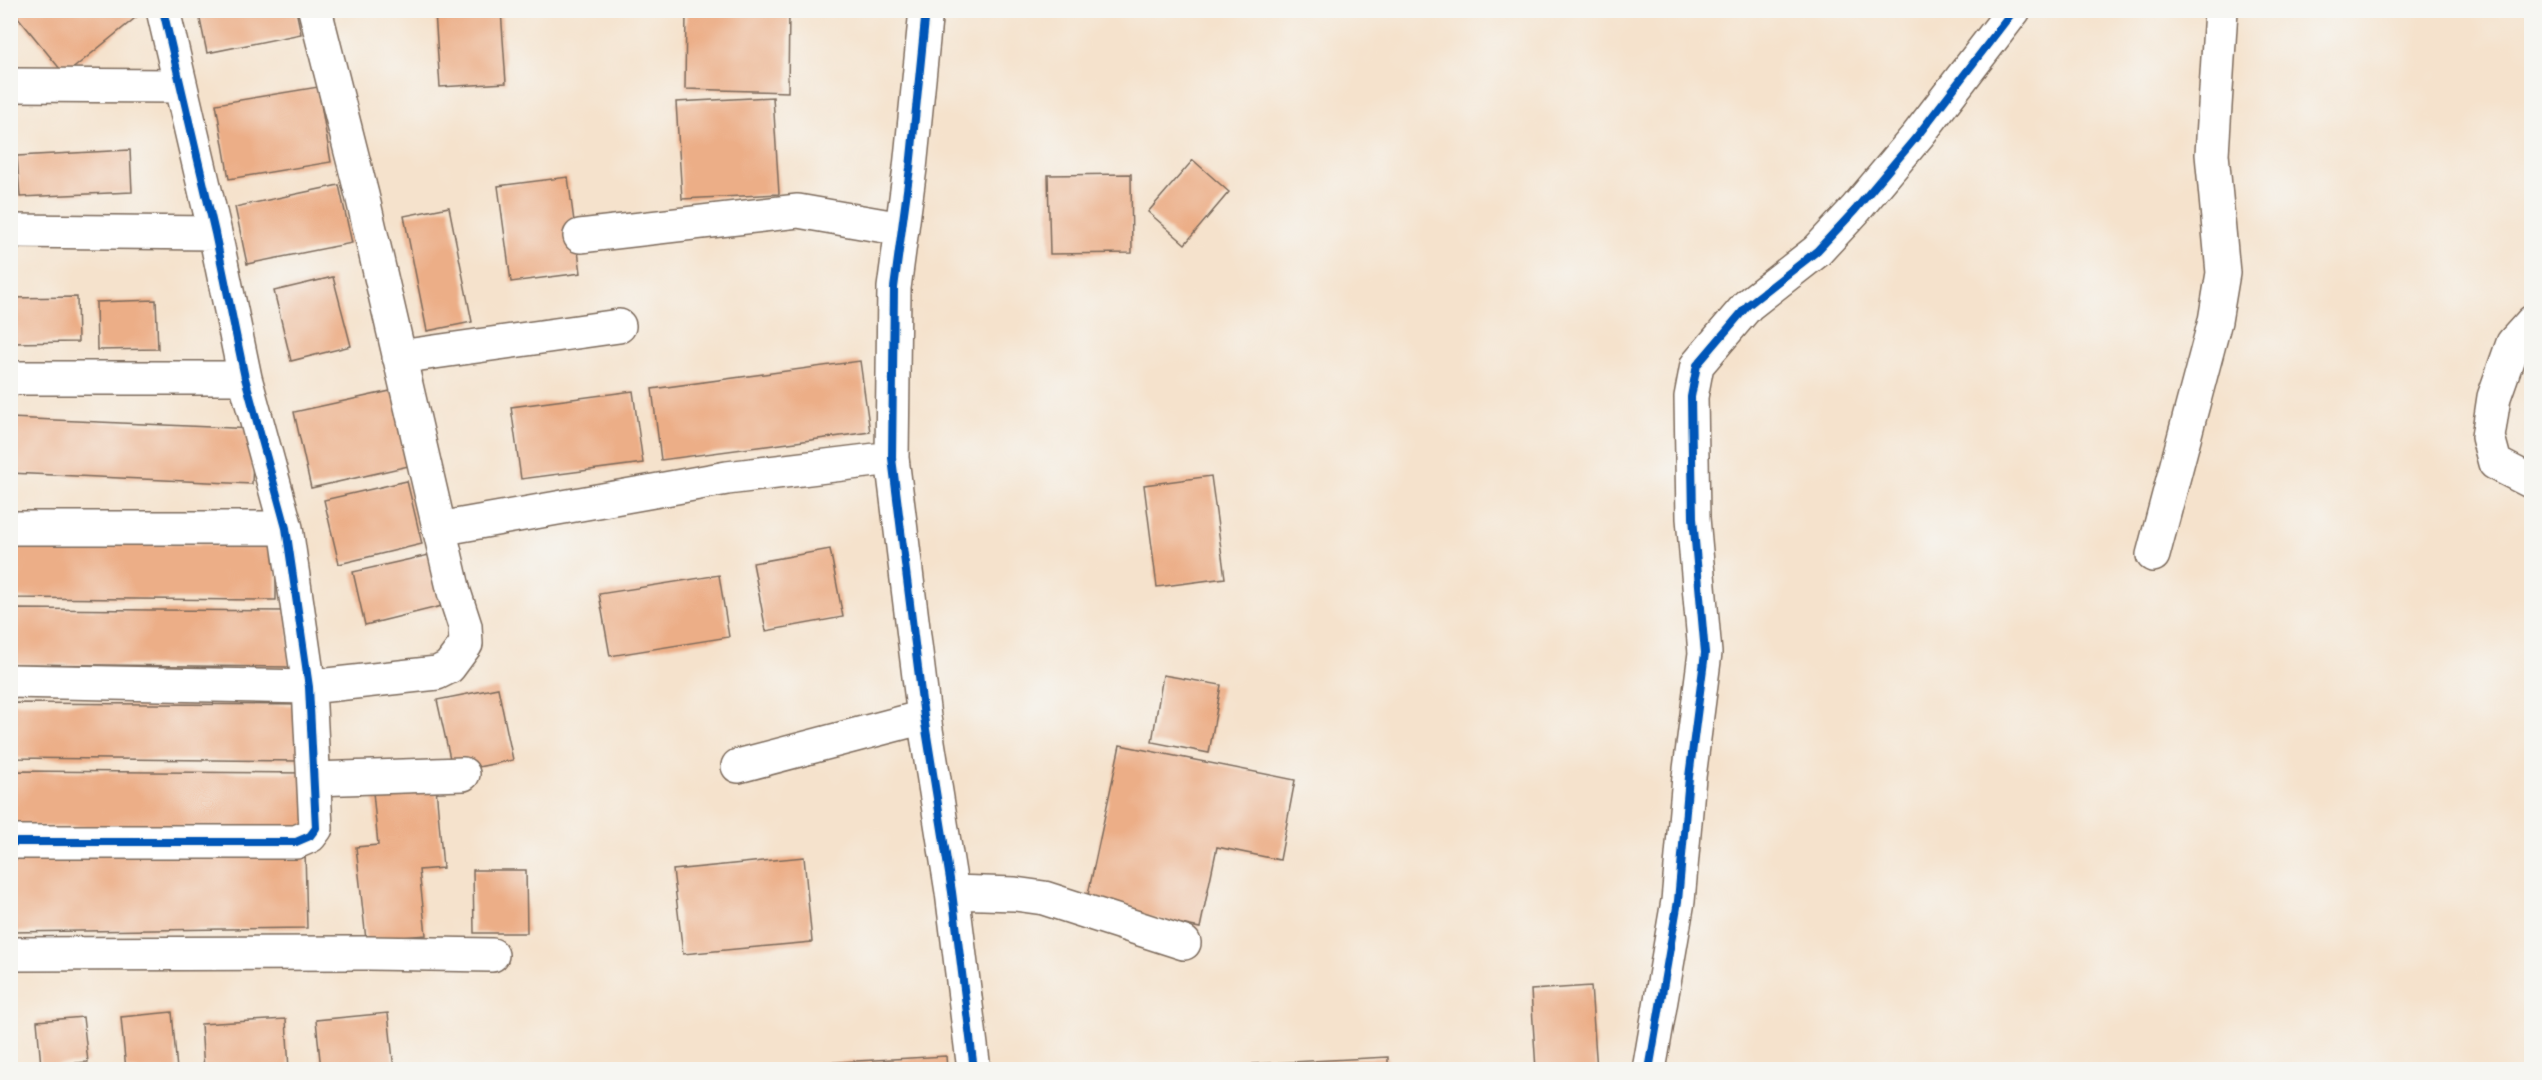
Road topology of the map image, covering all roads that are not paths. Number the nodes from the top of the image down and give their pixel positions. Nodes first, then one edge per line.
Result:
1 (162, 10) edge
2 (315, 10) edge
3 (926, 10) edge
4 (2014, 10) edge
5 (2221, 10) edge
6 (10, 86) edge
7 (179, 86) junction
8 (902, 229) junction
9 (10, 231) edge
10 (215, 233) junction
11 (580, 236) dead end
12 (2532, 322) edge
13 (619, 326) dead end
14 (399, 357) junction
15 (10, 378) edge
16 (245, 378) junction
17 (892, 458) junction
18 (2532, 482) edge
19 (10, 528) edge
20 (286, 528) junction
21 (439, 529) junction
22 (2153, 555) dead end
23 (10, 681) edge
24 (309, 687) junction
25 (924, 717) junction
26 (738, 766) dead end
27 (463, 774) dead end
28 (314, 779) junction
29 (10, 842) edge
30 (952, 892) junction
31 (1184, 943) dead end
32 (10, 954) edge
33 (492, 955) dead end
34 (974, 1070) edge
35 (1649, 1070) edge

1 - 7 street
2 - 14 street
3 - 8 street
4 - 35 street
5 - 22 street
6 - 7 street
7 - 10 street
8 - 11 street
8 - 17 street
9 - 10 street
10 - 16 street
12 - 18 street
13 - 14 street
14 - 21 street
15 - 16 street
16 - 20 street
17 - 21 street
17 - 25 street
19 - 20 street
20 - 24 street
21 - 24 street
23 - 24 street
24 - 28 street
25 - 26 street
25 - 30 street
27 - 28 street
28 - 29 street
30 - 31 street
30 - 34 street
32 - 33 street

